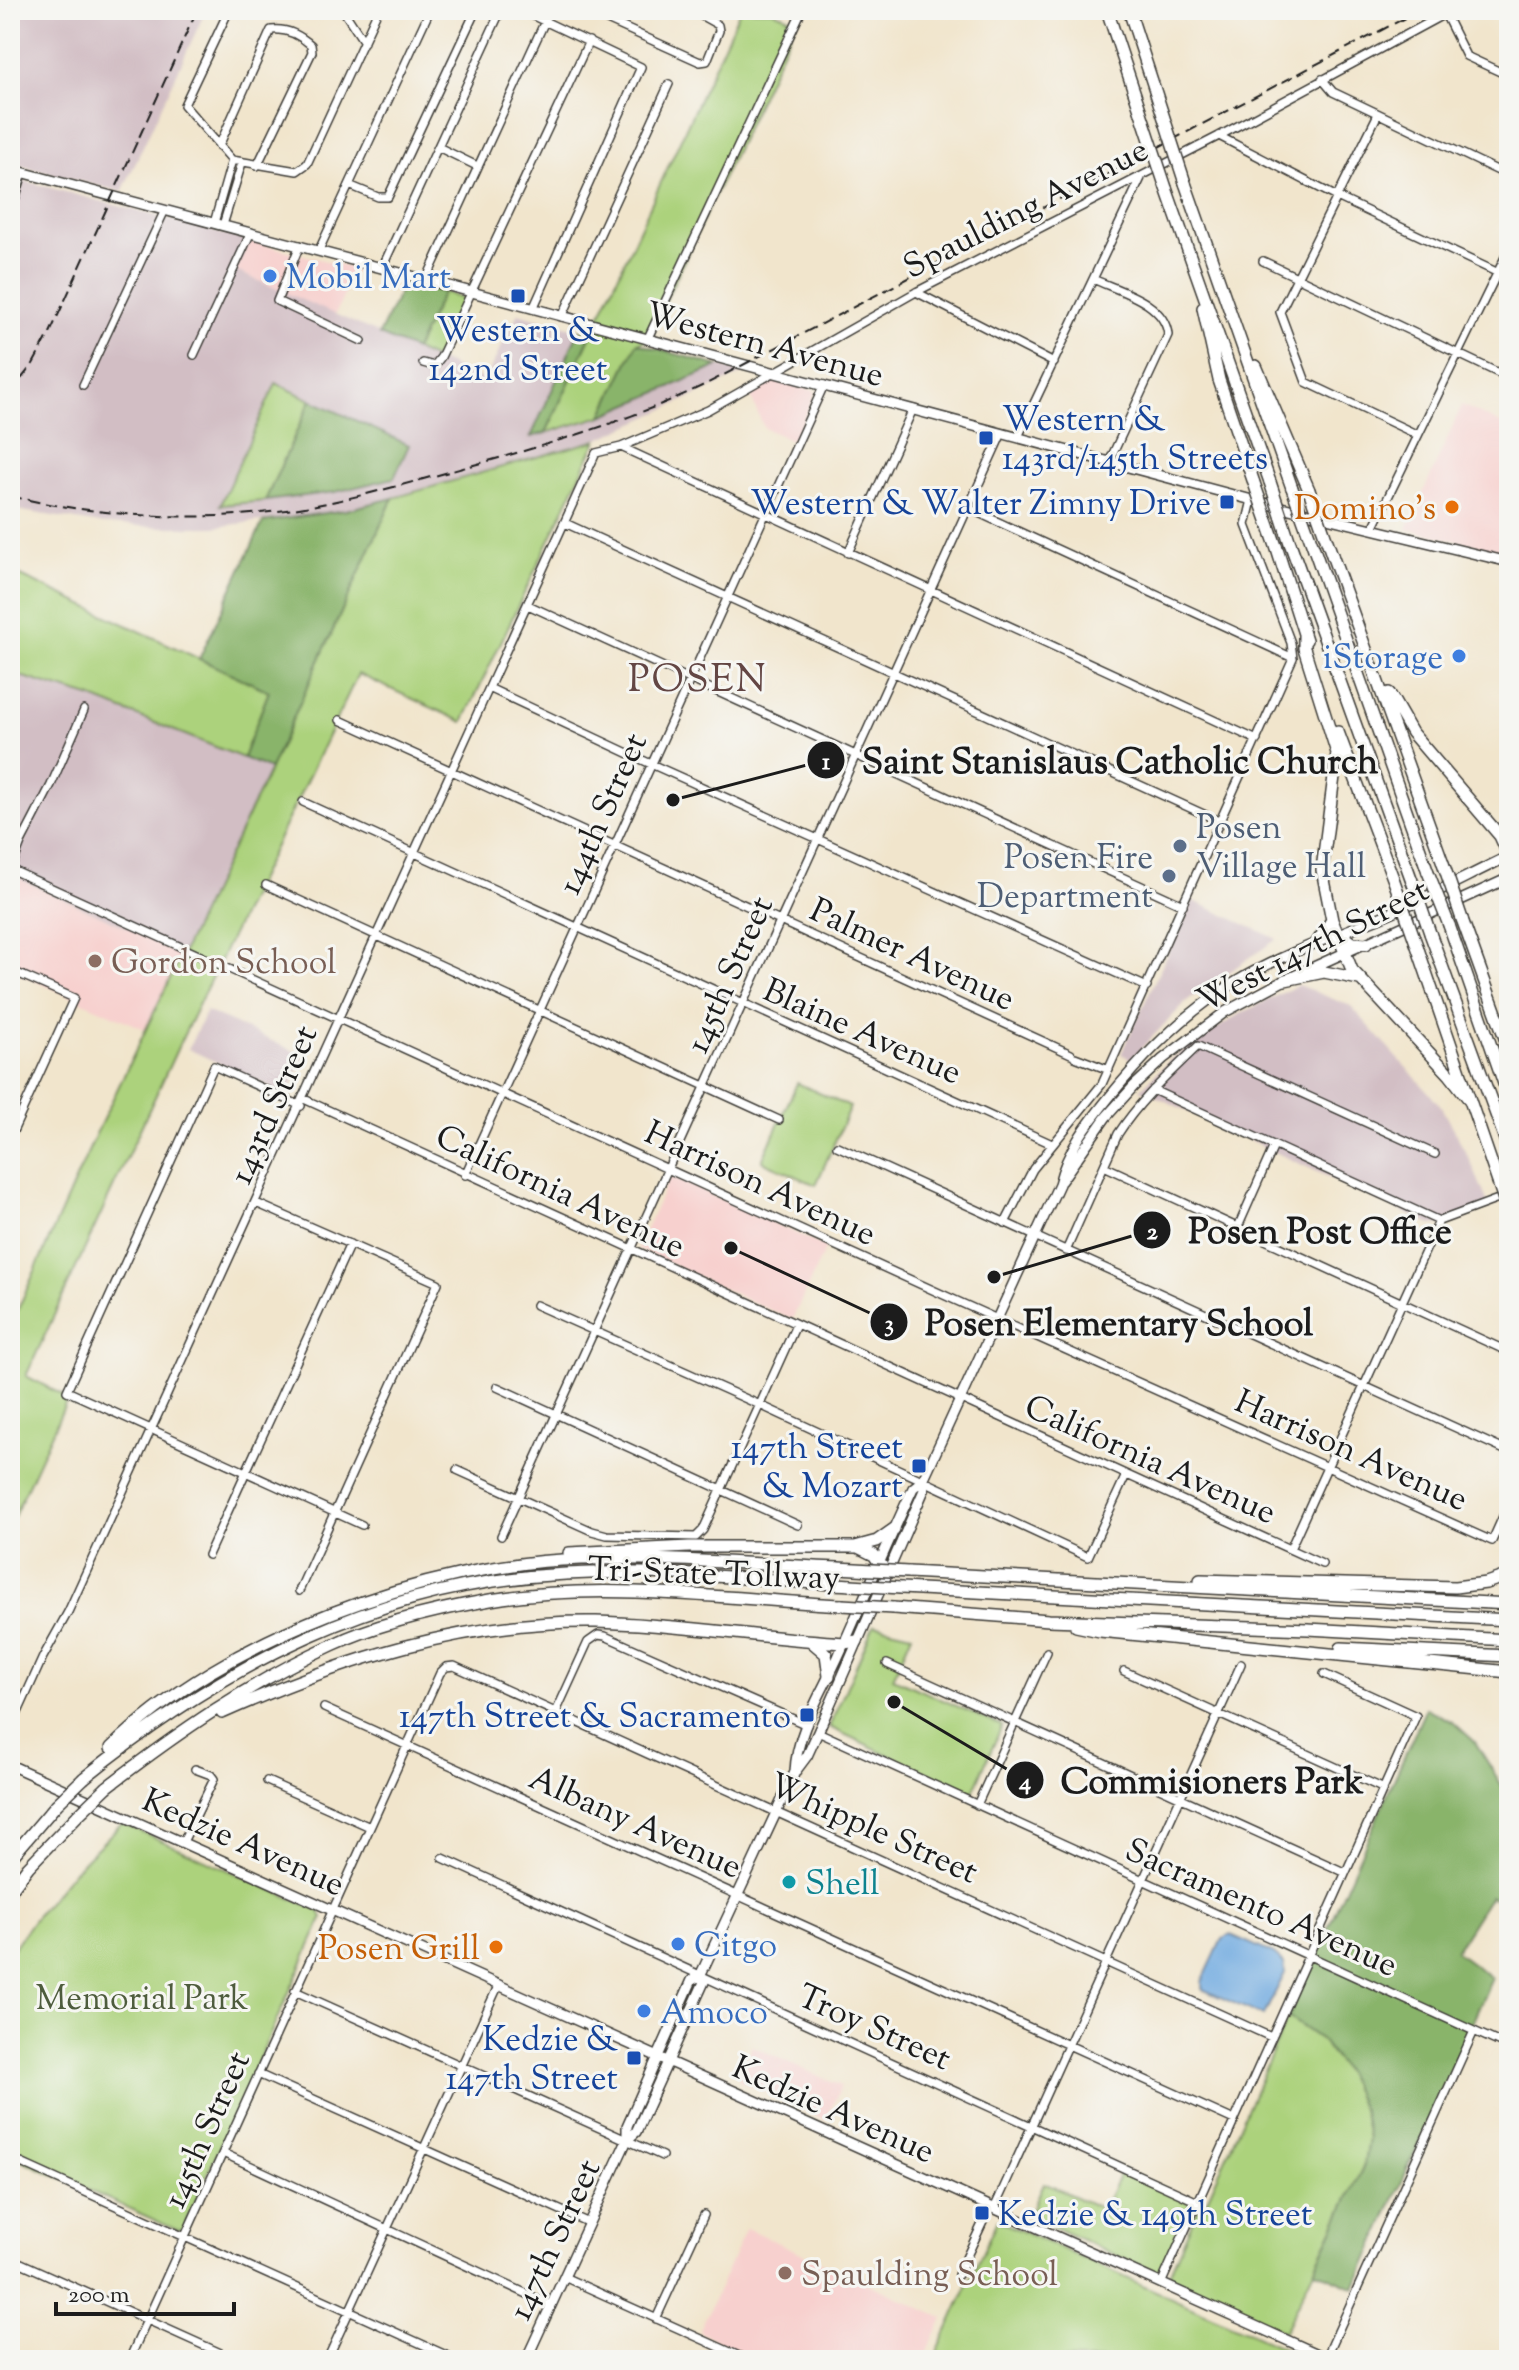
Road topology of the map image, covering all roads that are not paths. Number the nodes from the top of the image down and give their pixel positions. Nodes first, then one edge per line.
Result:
1 (229, 10) edge
2 (343, 10) edge
3 (378, 10) edge
4 (430, 10) edge
5 (476, 10) edge
6 (501, 10) edge
7 (521, 10) edge
8 (585, 10) edge
9 (691, 10) edge
10 (802, 10) edge
11 (1107, 10) edge
12 (1129, 10) edge
13 (1449, 12) edge
14 (545, 21) junction
15 (589, 41) junction
16 (364, 42) junction
17 (1509, 76) edge
18 (1322, 79) junction
19 (669, 84) dead end
20 (1378, 114) junction
21 (1219, 136) junction
22 (219, 146) junction
23 (438, 147) junction
24 (232, 160) junction
25 (242, 163) junction
26 (257, 166) junction
27 (477, 166) junction
28 (10, 169) edge
29 (23, 173) junction
30 (1142, 176) junction
31 (1509, 176) edge
32 (349, 185) junction
33 (1337, 197) junction
34 (165, 210) junction
35 (10, 216) edge
36 (219, 224) junction
37 (251, 232) junction
38 (300, 245) junction
39 (1509, 249) edge
40 (319, 250) junction
41 (1263, 261) dead end
42 (382, 268) junction
43 (1497, 273) junction
44 (1297, 278) junction
45 (1509, 278) edge
46 (1093, 279) junction
47 (426, 280) junction
48 (916, 292) junction
49 (472, 293) junction
50 (1203, 295) junction
51 (533, 309) junction
52 (562, 317) junction
53 (1239, 338) junction
54 (647, 340) junction
55 (362, 341) dead end
56 (1458, 354) junction
57 (194, 355) dead end
58 (423, 363) dead end
59 (1054, 363) junction
60 (777, 372) junction
61 (1509, 378) edge
62 (83, 385) dead end
63 (824, 385) junction
64 (913, 409) junction
65 (1002, 433) junction
66 (1418, 435) junction
67 (1018, 437) junction
68 (621, 447) junction
69 (596, 453) joint
70 (1110, 460) junction
71 (1252, 500) junction
72 (968, 508) junction
73 (765, 515) junction
74 (565, 523) junction
75 (1373, 528) junction
76 (848, 553) junction
77 (1509, 562) edge
78 (931, 591) junction
79 (727, 597) junction
80 (528, 605) junction
81 (1304, 635) junction
82 (1293, 658) junction
83 (1374, 668) junction
84 (892, 674) junction
85 (690, 679) junction
86 (489, 688) junction
87 (84, 710) dead end
88 (340, 720) dead end
89 (1257, 740) junction
90 (856, 755) junction
91 (651, 764) junction
92 (452, 771) junction
93 (303, 802) dead end
94 (1221, 822) junction
95 (1489, 824) junction
96 (1509, 833) edge
97 (818, 839) junction
98 (615, 845) junction
99 (414, 852) junction
100 (1509, 856) edge
101 (11, 869) edge
102 (1509, 878) edge
103 (266, 885) dead end
104 (1183, 905) junction
105 (1332, 920) junction
106 (781, 921) junction
107 (577, 928) junction
108 (1338, 933) junction
109 (377, 936) junction
110 (1318, 941) junction
111 (1366, 944) junction
112 (1345, 953) junction
113 (10, 970) edge
114 (1359, 979) junction
115 (1285, 980) junction
116 (1147, 987) junction
117 (743, 1004) junction
118 (540, 1009) junction
119 (340, 1017) junction
120 (1509, 1049) edge
121 (1109, 1070) junction
122 (706, 1086) junction
123 (1153, 1090) junction
124 (502, 1093) junction
125 (1468, 1098) junction
126 (1509, 1098) edge
127 (302, 1103) junction
128 (779, 1120) dead end
129 (10, 1138) edge
130 (1052, 1144) junction
131 (837, 1146) dead end
132 (1274, 1146) junction
133 (1509, 1150) edge
134 (1435, 1154) dead end
135 (1104, 1166) junction
136 (669, 1168) junction
137 (465, 1175) junction
138 (1059, 1184) junction
139 (1509, 1195) edge
140 (256, 1203) junction
141 (1509, 1213) edge
142 (1439, 1221) junction
143 (1005, 1223) junction
144 (1238, 1227) junction
145 (1034, 1236) junction
146 (350, 1244) junction
147 (631, 1250) junction
148 (1066, 1251) junction
149 (1402, 1302) junction
150 (536, 1305) dead end
151 (997, 1319) junction
152 (796, 1325) junction
153 (594, 1332) junction
154 (1509, 1352) edge
155 (1364, 1386) junction
156 (497, 1387) dead end
157 (960, 1400) junction
158 (760, 1405) junction
159 (557, 1414) junction
160 (150, 1431) junction
161 (1509, 1452) edge
162 (1328, 1466) junction
163 (457, 1470) dead end
164 (244, 1474) junction
165 (1126, 1475) junction
166 (923, 1480) junction
167 (722, 1490) junction
168 (519, 1498) junction
169 (1509, 1503) edge
170 (334, 1513) junction
171 (362, 1525) dead end
172 (798, 1525) dead end
173 (894, 1529) junction
174 (501, 1536) dead end
175 (855, 1547) junction
176 (1290, 1549) junction
177 (208, 1555) dead end
178 (879, 1562) junction
179 (1322, 1564) dead end
180 (495, 1568) junction
181 (887, 1573) junction
182 (1509, 1575) edge
183 (1099, 1582) junction
184 (299, 1591) dead end
185 (1509, 1604) edge
186 (1049, 1620) junction
187 (1509, 1620) edge
188 (1509, 1640) edge
189 (808, 1641) junction
190 (857, 1641) junction
191 (844, 1643) junction
192 (1292, 1649) junction
193 (1047, 1652) dead end
194 (1509, 1656) edge
195 (887, 1664) dead end
196 (1241, 1664) dead end
197 (454, 1666) joint
198 (1124, 1671) dead end
199 (1509, 1672) edge
200 (1324, 1674) dead end
201 (829, 1676) junction
202 (324, 1708) dead end
203 (556, 1712) junction
204 (1220, 1714) junction
205 (1015, 1722) junction
206 (807, 1725) junction
207 (10, 1730) edge
208 (818, 1732) junction
209 (177, 1733) junction
210 (407, 1746) junction
211 (10, 1765) edge
212 (195, 1769) dead end
213 (795, 1772) junction
214 (84, 1778) junction
215 (267, 1781) dead end
216 (1382, 1788) junction
217 (1181, 1798) junction
218 (977, 1805) junction
219 (776, 1811) junction
220 (370, 1827) junction
221 (183, 1842) junction
222 (443, 1858) dead end
223 (10, 1859) edge
224 (1344, 1872) junction
225 (1143, 1880) junction
226 (10, 1891) edge
227 (737, 1895) junction
228 (333, 1909) junction
229 (1307, 1955) junction
230 (1107, 1960) junction
231 (700, 1976) junction
232 (499, 1984) junction
233 (295, 1991) junction
234 (1474, 2031) junction
235 (1271, 2037) junction
236 (1069, 2044) junction
237 (1509, 2047) edge
238 (664, 2058) junction
239 (462, 2066) junction
240 (258, 2074) junction
241 (1234, 2120) junction
242 (1032, 2126) junction
243 (627, 2140) junction
244 (424, 2148) junction
245 (223, 2153) junction
246 (662, 2156) dead end
247 (14, 2160) edge
248 (10, 2179) edge
249 (1198, 2202) junction
250 (992, 2208) junction
251 (704, 2215) dead end
252 (589, 2223) junction
253 (387, 2229) junction
254 (185, 2237) junction
255 (10, 2258) edge
256 (958, 2275) dead end
257 (564, 2277) junction
258 (1161, 2284) junction
259 (551, 2305) junction
260 (349, 2311) junction
261 (656, 2319) junction
262 (147, 2320) junction
263 (10, 2358) edge
264 (1329, 2359) edge
265 (19, 2360) edge
266 (129, 2360) edge
267 (236, 2360) edge
268 (327, 2360) edge
269 (457, 2360) edge
270 (526, 2360) edge
271 (748, 2360) edge

1 - 22 street
2 - 16 street
3 - 16 street
4 - 32 street
5 - 32 street
6 - 23 street
7 - 14 street
8 - 9 street
10 - 54 street
11 - 50 highway, bridge
12 - 53 highway, bridge
13 - 17 street
13 - 18 street, Spaulding Avenue
14 - 15 street
14 - 27 street
15 - 49 street
15 - 51 street
16 - 26 street
18 - 20 street
18 - 21 street, Spaulding Avenue
19 - 52 street
20 - 31 street
20 - 33 street
21 - 30 street, Spaulding Avenue
21 - 33 street
22 - 24 street
22 - 26 street
23 - 27 street
23 - 42 street
24 - 25 street
24 - 36 street
25 - 26 street
25 - 36 street
27 - 47 street
28 - 29 main road, Western Avenue
29 - 34 main road, Western Avenue
29 - 35 street
30 - 46 street
30 - 48 street, Spaulding Avenue
32 - 40 street
33 - 43 street
33 - 44 street
34 - 36 main road, Western Avenue
34 - 62 street
36 - 37 main road, Western Avenue
37 - 38 main road, Western Avenue
37 - 57 street
38 - 40 main road, Western Avenue
38 - 55 street
39 - 43 street
40 - 42 main road, Western Avenue
41 - 44 street
42 - 47 main road, Western Avenue
43 - 45 street
43 - 56 street
44 - 56 street
44 - 66 street
46 - 59 street
46 - 70 street
47 - 49 main road, Western Avenue
48 - 59 street
48 - 60 street, Spaulding Avenue
49 - 51 main road, Western Avenue
49 - 58 street
50 - 81 highway, bridge
50 - 133 highway, bridge
51 - 52 main road, Western Avenue
52 - 54 main road, Western Avenue
53 - 83 highway, bridge
53 - 126 highway, bridge
54 - 60 main road, Western Avenue
56 - 61 street
56 - 66 street
59 - 67 street
60 - 63 main road, Western Avenue
60 - 68 street, Spaulding Avenue
63 - 64 main road, Western Avenue
63 - 73 street, 144th Street
64 - 65 main road, Western Avenue
64 - 76 street
65 - 67 main road, Western Avenue
65 - 72 street, 145th Street
66 - 75 street
67 - 70 main road, Western Avenue
68 - 69 street, Spaulding Avenue
68 - 73 street
69 - 74 street, 143rd Street
70 - 71 main road, Western Avenue
71 - 75 main road, Western Avenue
71 - 82 street
72 - 78 street, 145th Street
72 - 82 street
73 - 76 street
73 - 79 street, 144th Street
74 - 79 street
74 - 80 street, 143rd Street
75 - 77 main road, Western Avenue
76 - 78 street
78 - 84 street, 145th Street
78 - 89 street
79 - 84 street
79 - 85 street, 144th Street
80 - 85 street
80 - 86 street, 143rd Street
81 - 105 highway
81 - 125 highway, bridge
82 - 89 street
83 - 95 highway
83 - 120 highway, bridge
84 - 90 street, 145th Street
84 - 94 street
85 - 90 street
85 - 91 street, 144th Street
86 - 91 street
86 - 92 street, 143rd Street
87 - 101 street
88 - 92 street, Palmer Avenue
89 - 94 street
90 - 97 street, 145th Street
90 - 104 street
91 - 97 street
91 - 98 street, 144th Street
92 - 98 street, Palmer Avenue
92 - 99 street, 143rd Street
93 - 99 street, Blaine Avenue
94 - 104 street
95 - 96 highway
95 - 100 highway
97 - 106 street, 145th Street
97 - 116 street
98 - 106 street, Palmer Avenue
98 - 107 street, 144th Street
99 - 107 street, Blaine Avenue
99 - 109 street, 143rd Street
100 - 108 main road, West 147th Street
101 - 119 street, Harrison Avenue
102 - 111 main road, West 147th Street
103 - 109 street
104 - 116 street
105 - 108 highway
105 - 110 highway
106 - 117 street, 145th Street
106 - 121 street, Palmer Avenue
107 - 117 street, Blaine Avenue
107 - 118 street, 144th Street
108 - 110 main road, West 147th Street
108 - 111 highway
108 - 112 highway
109 - 118 street
109 - 119 street, 143rd Street
110 - 138 main road, West 147th Street
111 - 112 main road, West 147th Street
112 - 114 highway
112 - 115 main road, West 147th Street
113 - 129 street
114 - 115 highway
114 - 125 highway
115 - 138 main road, West 147th Street
116 - 121 street
117 - 122 street, 145th Street
117 - 130 street, Blaine Avenue
118 - 122 street
118 - 124 street, 144th Street
119 - 124 street, Harrison Avenue
119 - 127 street, 143rd Street
121 - 130 street
122 - 128 street
122 - 136 street, 145th Street
123 - 132 street
123 - 134 street
123 - 135 street
124 - 136 street, Harrison Avenue
124 - 137 street, 144th Street
125 - 141 highway, bridge
127 - 137 street, California Avenue
127 - 140 street, 143rd Street
127 - 160 street, California Avenue
130 - 143 street
131 - 143 street
132 - 142 street
132 - 144 street
135 - 144 street
135 - 148 street
136 - 147 street, 145th Street
136 - 151 street, Harrison Avenue
137 - 147 street, California Avenue
138 - 145 main road, West 147th Street
139 - 142 street
140 - 146 street
140 - 160 street, 143rd Street
142 - 149 street
143 - 145 street
144 - 149 street
145 - 148 street
145 - 151 main road, West 147th Street
146 - 164 street
146 - 170 street
147 - 152 street, California Avenue
147 - 153 street, 145th Street
148 - 155 street
149 - 154 street
149 - 155 street
150 - 153 street
151 - 157 main road, West 147th Street
151 - 162 street, Harrison Avenue
152 - 157 street, California Avenue
152 - 158 street
153 - 158 street
153 - 159 street, 145th Street
155 - 161 street
155 - 162 street
156 - 159 street
157 - 165 street, California Avenue
157 - 166 main road, West 147th Street
158 - 166 street
158 - 167 street
159 - 167 street
159 - 168 street, 145th Street
160 - 164 street
160 - 207 street, 143rd Street
162 - 169 street, Harrison Avenue
162 - 176 street
163 - 168 street
164 - 170 street
164 - 177 street
165 - 166 street
165 - 176 street, California Avenue
166 - 173 main road, West 147th Street
166 - 181 main road, West 147th Street
167 - 168 street
167 - 172 street
168 - 174 street, 145th Street
170 - 171 street
170 - 184 street
173 - 175 highway
173 - 178 main road, West 147th Street
175 - 178 highway
175 - 180 highway
176 - 179 street, California Avenue
178 - 181 highway
178 - 191 main road, West 147th Street
180 - 183 highway, bridge
180 - 214 highway
181 - 190 main road, West 147th Street
182 - 183 highway
183 - 185 highway
186 - 188 highway, Tri-State Tollway
186 - 192 highway
186 - 209 highway, Tri-State Tollway, bridge
187 - 214 highway, Tri-State Tollway, bridge
189 - 191 highway
189 - 201 highway
189 - 209 highway
190 - 191 highway
190 - 208 main road, West 147th Street
191 - 201 main road, West 147th Street
192 - 194 highway
192 - 199 highway
193 - 205 street
195 - 205 street
196 - 204 street
197 - 203 street, Whipple Street
197 - 210 street, 145th Street
198 - 204 street
200 - 216 street
201 - 206 main road, West 147th Street
202 - 210 street, Albany Avenue
203 - 206 street
203 - 219 street, Whipple Street
204 - 216 street
204 - 217 street
205 - 217 street
205 - 218 street
206 - 213 main road, West 147th Street
208 - 213 main road, West 147th Street
208 - 218 street, Sacramento Avenue
209 - 226 highway, Tri-State Tollway, bridge
210 - 220 street, 145th Street
210 - 227 street, Albany Avenue
211 - 221 main road, Kedzie Avenue
212 - 221 street
213 - 219 main road, West 147th Street
214 - 223 highway, Tri-State Tollway, bridge
215 - 220 street
216 - 224 street
217 - 224 street
217 - 225 street
218 - 225 street, Sacramento Avenue
219 - 227 main road, West 147th Street
219 - 230 street, Whipple Street
220 - 228 street, 145th Street
221 - 228 main road, Kedzie Avenue
222 - 231 street, Troy Street
224 - 229 street
225 - 229 street, Sacramento Avenue
225 - 230 street
227 - 231 main road, West 147th Street
227 - 236 street, Albany Avenue
228 - 232 main road, Kedzie Avenue
228 - 233 street, 145th Street
229 - 234 street, Sacramento Avenue
229 - 235 street
230 - 235 street, Whipple Street
230 - 236 street
231 - 238 main road, West 147th Street
231 - 242 street, Troy Street
232 - 238 main road, Kedzie Avenue
232 - 239 street
233 - 239 street
233 - 240 street, 145th Street
234 - 237 street, Sacramento Avenue
234 - 264 street
235 - 241 street
236 - 241 street, Albany Avenue
236 - 242 street
238 - 243 main road, 147th Street
238 - 250 main road, Kedzie Avenue
239 - 243 street
239 - 244 street
240 - 244 street
240 - 245 street, 145th Street
241 - 249 street
242 - 249 street, Troy Street
242 - 250 street
243 - 246 street
243 - 252 main road, 147th Street
244 - 252 street
244 - 253 street
245 - 253 street
245 - 254 street, 145th Street
247 - 248 street
247 - 254 street
249 - 258 street
250 - 256 street
250 - 258 main road, Kedzie Avenue
251 - 261 street
252 - 257 main road, 147th Street
253 - 259 street
253 - 260 street
254 - 260 street
254 - 262 street, 145th Street
255 - 262 street
257 - 259 main road, 147th Street
257 - 261 street
258 - 264 main road, Kedzie Avenue
259 - 270 main road, 147th Street
260 - 268 street
260 - 269 street
261 - 271 street
262 - 266 street, 145th Street
262 - 267 street
263 - 265 street

